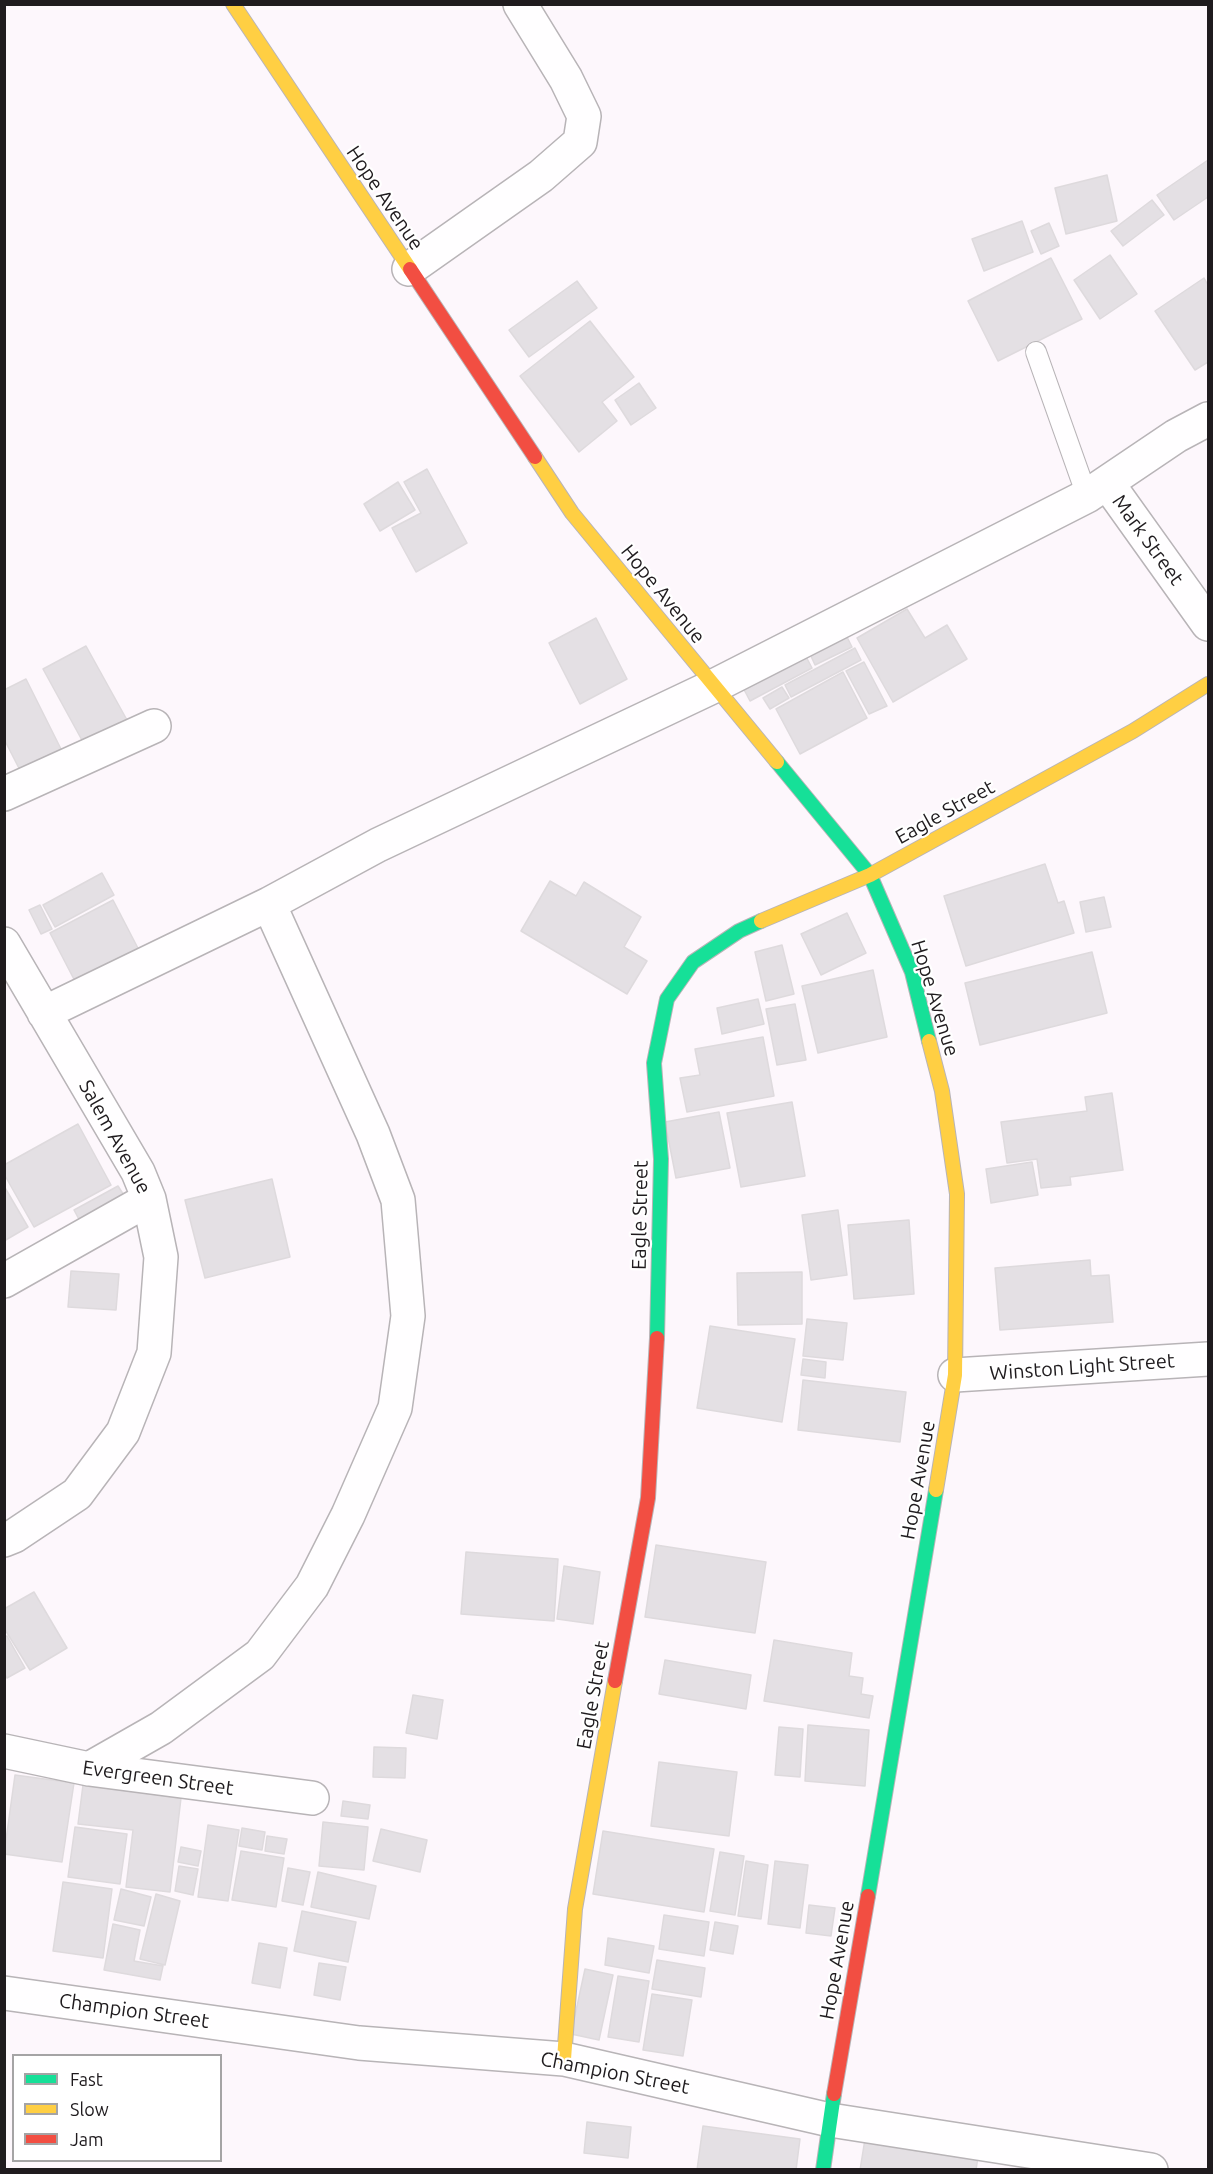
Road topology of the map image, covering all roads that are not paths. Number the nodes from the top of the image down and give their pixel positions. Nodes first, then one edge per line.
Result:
1 (233, 4) edge
2 (520, 4) edge
3 (410, 269) junction
4 (1036, 352) dead end
5 (1209, 419) edge
6 (1098, 490) junction
7 (1209, 624) edge
8 (1209, 684) edge
9 (714, 686) junction
10 (154, 726) dead end
11 (4, 794) edge
12 (870, 876) junction
13 (269, 904) junction
14 (4, 944) edge
15 (44, 1013) junction
16 (149, 1199) junction
17 (4, 1281) edge
18 (1209, 1359) edge
19 (955, 1375) junction
20 (4, 1540) edge
21 (4, 1751) edge
22 (89, 1769) junction
23 (312, 1798) dead end
24 (4, 1993) edge
25 (564, 2059) junction
26 (830, 2120) junction
27 (823, 2169) edge
28 (1151, 2169) edge

1 - 3 street, Hope Avenue
2 - 3 street
3 - 9 street, Hope Avenue
4 - 6 lane
5 - 6 street
6 - 7 street, Mark Street
6 - 9 street
8 - 12 street, Eagle Street
9 - 12 street, Hope Avenue
9 - 13 street
10 - 11 street
12 - 19 street, Hope Avenue
12 - 25 street, Eagle Street
13 - 15 street
13 - 22 street
14 - 15 street, Salem Avenue
15 - 16 street, Salem Avenue
16 - 17 street
16 - 20 street, Salem Avenue
18 - 19 street, Winston Light Street
19 - 26 street, Hope Avenue
21 - 22 street, Evergreen Street
22 - 23 street, Evergreen Street
24 - 25 street, Champion Street
25 - 26 street, Champion Street
26 - 27 street, Hope Avenue
26 - 28 street, Champion Street

